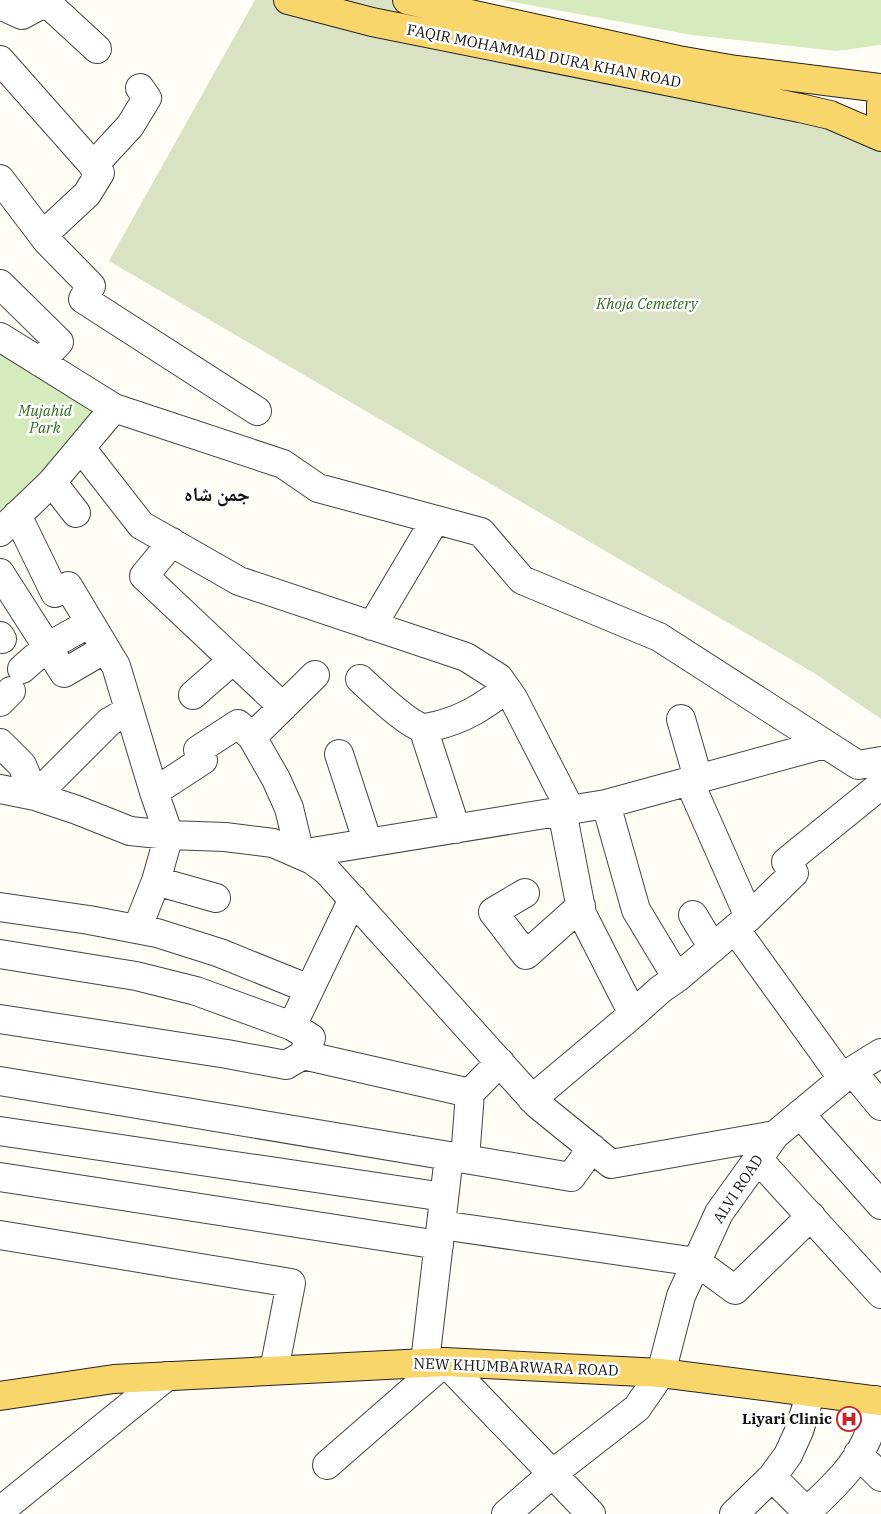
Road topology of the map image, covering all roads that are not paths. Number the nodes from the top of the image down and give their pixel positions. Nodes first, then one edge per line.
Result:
1 (288, 0) edge
2 (407, 0) edge
3 (0, 5) edge
4 (97, 50) dead end
5 (0, 60) edge
6 (140, 88) dead end
7 (881, 88) edge
8 (881, 105) edge
9 (881, 122) edge
10 (881, 138) edge
11 (93, 166) junction
12 (0, 179) edge
13 (43, 235) junction
14 (0, 284) edge
15 (0, 337) edge
16 (40, 362) junction
17 (114, 408) junction
18 (256, 411) dead end
19 (81, 448) junction
20 (52, 482) junction
21 (76, 513) dead end
22 (435, 520) junction
23 (9, 524) edge
24 (172, 542) junction
25 (0, 573) edge
26 (90, 623) junction
27 (372, 626) junction
28 (48, 647) junction
29 (105, 649) junction
30 (233, 660) junction
31 (315, 676) dead end
32 (360, 679) dead end
33 (11, 687) edge
34 (506, 689) junction
35 (193, 695) dead end
36 (283, 707) junction
37 (129, 710) junction
38 (681, 719) dead end
39 (423, 728) junction
40 (252, 737) junction
41 (0, 743) edge
42 (825, 744) junction
43 (339, 754) dead end
44 (880, 772) edge
45 (693, 780) junction
46 (0, 789) edge
47 (154, 792) junction
48 (35, 796) junction
49 (606, 804) junction
50 (566, 810) junction
51 (456, 829) junction
52 (169, 835) junction
53 (368, 843) junction
54 (300, 854) junction
55 (156, 881) junction
56 (525, 893) dead end
57 (216, 898) dead end
58 (352, 900) junction
59 (580, 906) junction
60 (0, 907) edge
61 (693, 915) dead end
62 (742, 923) junction
63 (137, 929) junction
64 (713, 948) junction
65 (0, 954) edge
66 (676, 978) junction
67 (309, 989) junction
68 (634, 1014) junction
69 (0, 1019) edge
70 (292, 1026) junction
71 (881, 1052) edge
72 (303, 1055) junction
73 (500, 1062) junction
74 (847, 1075) junction
75 (0, 1082) edge
76 (470, 1093) junction
77 (532, 1098) junction
78 (881, 1106) edge
79 (800, 1114) junction
80 (0, 1131) edge
81 (775, 1135) junction
82 (592, 1148) junction
83 (457, 1158) junction
84 (758, 1159) junction
85 (0, 1177) edge
86 (444, 1197) junction
87 (881, 1206) edge
88 (811, 1216) junction
89 (440, 1235) junction
90 (0, 1236) edge
91 (697, 1262) junction
92 (881, 1294) edge
93 (435, 1362) junction
94 (274, 1370) junction
95 (661, 1373) junction
96 (167, 1376) junction
97 (811, 1392) junction
98 (0, 1396) edge
99 (878, 1400) edge
100 (858, 1454) junction
101 (326, 1465) dead end
102 (552, 1474) junction
103 (772, 1476) junction
104 (881, 1477) edge
105 (0, 1511) edge
106 (730, 1512) edge
107 (808, 1513) edge
108 (506, 1514) edge
109 (591, 1514) edge

1 - 10 main road, FAQIR MOHAMMAD DURA KHAN ROAD
2 - 7 main road, FAQIR MOHAMMAD DURA KHAN ROAD
3 - 4 street
5 - 11 street
6 - 11 street
8 - 9 main road
11 - 13 street
12 - 13 street
13 - 18 street
14 - 16 street
15 - 16 street
16 - 17 street
17 - 19 street
17 - 22 street
19 - 20 street
19 - 24 street
20 - 21 street
20 - 23 street
22 - 27 street
22 - 42 street
23 - 26 street
24 - 27 street
24 - 30 street
25 - 28 street
26 - 28 street
26 - 29 street
27 - 34 street
28 - 29 street
28 - 33 street
29 - 37 street
30 - 35 street
30 - 36 street
31 - 36 street
32 - 39 street
34 - 39 street
34 - 50 street
36 - 40 street
37 - 47 street
37 - 48 street
38 - 45 street
39 - 51 street
40 - 47 street
40 - 54 street
41 - 48 street
42 - 44 street
42 - 45 street
43 - 53 street
44 - 62 street
45 - 49 street
45 - 62 street
46 - 48 street
47 - 52 street
48 - 52 street
49 - 50 street
49 - 66 street
50 - 51 street
50 - 59 street
51 - 53 street
52 - 54 street
52 - 55 street
53 - 54 street
54 - 58 street
55 - 57 street
55 - 63 street
56 - 59 street
58 - 67 street
58 - 73 street
59 - 68 street
60 - 63 street
61 - 64 street
62 - 64 street
62 - 74 street
63 - 67 street
64 - 66 street
65 - 70 street
66 - 68 street
67 - 70 street
68 - 77 street
69 - 72 street
70 - 72 street
71 - 74 street, ALVI ROAD
72 - 76 street
73 - 76 street
73 - 77 street
74 - 78 street
74 - 79 street, ALVI ROAD
75 - 83 street
76 - 83 street
77 - 82 street
79 - 81 street, ALVI ROAD
79 - 87 street
80 - 86 street
81 - 82 street
81 - 84 street, ALVI ROAD
82 - 83 street
83 - 86 street
84 - 88 street
84 - 91 street, ALVI ROAD
85 - 89 street
86 - 89 street
88 - 91 street
88 - 92 street
89 - 91 street
89 - 93 street
90 - 94 street
91 - 95 street, ALVI ROAD
93 - 94 main road, NEW KHUMBARWARA ROAD
93 - 95 main road, NEW KHUMBARWARA ROAD
93 - 101 street
93 - 102 street
94 - 96 main road, NEW KHUMBARWARA ROAD
95 - 97 main road, NEW KHUMBARWARA ROAD
95 - 102 street, ALVI ROAD
96 - 98 main road, NEW KHUMBARWARA ROAD
96 - 105 street
97 - 99 main road, NEW KHUMBARWARA ROAD
97 - 103 street
99 - 100 street
100 - 104 street
100 - 107 street
102 - 108 street, ALVI ROAD
102 - 109 street
103 - 106 street
103 - 107 street

